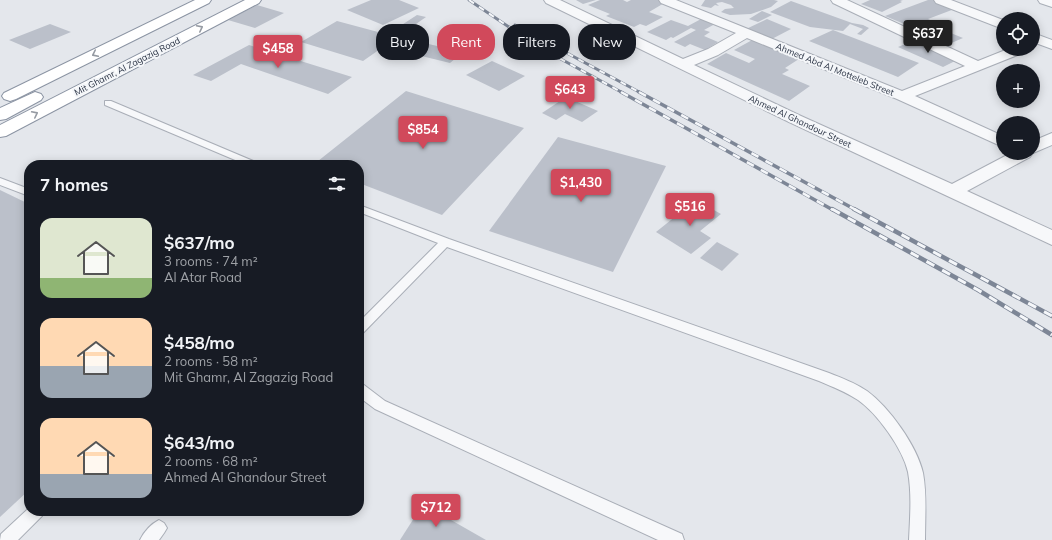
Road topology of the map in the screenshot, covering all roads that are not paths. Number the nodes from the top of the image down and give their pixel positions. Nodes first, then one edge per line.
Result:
1 (187, 0) edge
2 (205, 0) edge
3 (227, 0) edge
4 (254, 0) edge
5 (550, 0) edge
6 (837, 0) edge
7 (940, 0) edge
8 (1044, 0) edge
9 (670, 1) edge
10 (1052, 3) edge
11 (996, 22) edge
12 (746, 33) junction
13 (1002, 56) edge
14 (684, 64) junction
15 (977, 66) junction
16 (3, 85) dead end
17 (902, 96) junction
18 (0, 101) edge
19 (108, 103) dead end
20 (0, 115) edge
21 (0, 132) edge
22 (1052, 138) edge
23 (996, 139) edge
24 (1040, 144) edge
25 (243, 160) edge
26 (1011, 160) edge
27 (0, 181) edge
28 (24, 191) edge
29 (954, 191) junction
30 (364, 210) edge
31 (1052, 238) edge
32 (445, 242) junction
33 (364, 325) edge
34 (364, 393) edge
35 (32, 516) edge
36 (158, 528) dead end
37 (7, 540) edge
38 (148, 540) edge
39 (676, 540) edge
40 (917, 540) edge

1 - 16 highway
2 -> 18 highway
3 - 20 highway, Mit Ghamr, Al Zagazig Road
21 -> 4 highway, Mit Ghamr, Al Zagazig Road
5 - 14 street, Ahmed Al Ghandour Street
6 - 15 street
7 - 11 street
8 - 10 street
9 - 12 street, Ahmed Abd Al Motteleb Street
12 - 14 street
12 - 17 street, Ahmed Abd Al Motteleb Street
13 - 15 street
14 - 29 street, Ahmed Al Ghandour Street
15 - 17 street
17 - 23 street, Ahmed Abd Al Motteleb Street
19 - 25 lane
22 - 24 street
26 - 29 street
27 - 28 lane
29 - 31 street, Ahmed Al Ghandour Street
30 - 32 lane
32 - 33 lane
32 - 40 lane
34 - 39 lane
35 - 37 lane
36 - 38 lane

